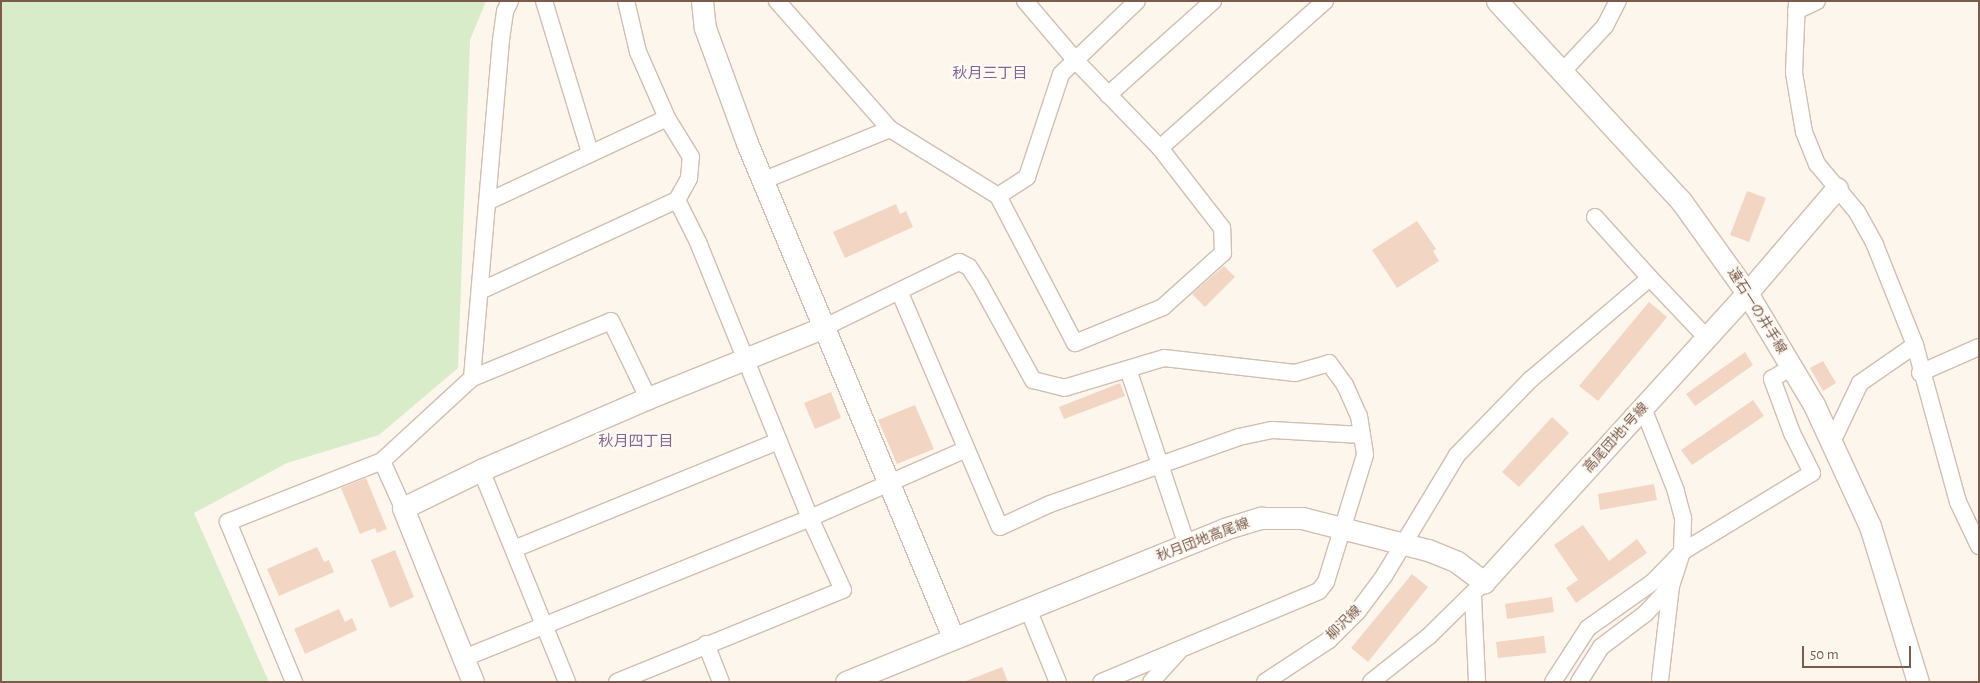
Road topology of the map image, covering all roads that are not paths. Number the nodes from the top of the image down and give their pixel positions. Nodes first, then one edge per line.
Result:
1 (510, 1) edge
2 (544, 1) edge
3 (626, 1) edge
4 (702, 1) edge
5 (777, 1) edge
6 (1025, 1) edge
7 (1137, 1) edge
8 (1213, 1) edge
9 (1325, 1) edge
10 (1497, 1) edge
11 (1618, 1) edge
12 (1818, 1) edge
13 (1797, 6) edge
14 (1077, 62) junction
15 (1562, 72) junction
16 (1108, 95) junction
17 (667, 118) junction
18 (890, 129) junction
19 (1160, 148) junction
20 (590, 152) junction
21 (762, 181) junction
22 (1837, 188) junction
23 (998, 196) junction
24 (489, 200) junction
25 (677, 200) junction
26 (1595, 217) dead end
27 (1650, 278) junction
28 (480, 291) junction
29 (900, 293) junction
30 (1747, 293) junction
31 (825, 327) junction
32 (1706, 337) junction
33 (1915, 345) junction
34 (1979, 347) edge
35 (746, 361) junction
36 (1791, 368) junction
37 (1128, 369) junction
38 (1920, 373) junction
39 (472, 378) junction
40 (648, 398) junction
41 (1643, 408) junction
42 (1362, 435) junction
43 (779, 441) junction
44 (1832, 442) junction
45 (964, 450) junction
46 (382, 461) junction
47 (1161, 463) junction
48 (481, 470) junction
49 (890, 481) junction
50 (403, 508) junction
51 (810, 518) junction
52 (1341, 528) junction
53 (1401, 544) junction
54 (1186, 545) junction
55 (1979, 546) edge
56 (514, 550) junction
57 (1682, 552) junction
58 (1671, 586) junction
59 (1478, 589) junction
60 (1028, 609) junction
61 (543, 624) junction
62 (953, 637) junction
63 (706, 644) junction
64 (1182, 647) junction
65 (464, 658) junction
66 (1660, 680) dead end
67 (294, 682) edge
68 (473, 682) edge
69 (567, 682) edge
70 (617, 682) edge
71 (721, 682) edge
72 (846, 682) edge
73 (1058, 682) edge
74 (1101, 682) edge
75 (1151, 682) edge
76 (1265, 682) edge
77 (1371, 682) edge
78 (1477, 682) edge
79 (1553, 682) edge
80 (1580, 682) edge
81 (1918, 682) edge

1 - 24 street
2 - 20 street
3 - 17 street
4 - 21 street
5 - 18 street
6 - 14 street
7 - 14 street
8 - 16 street
9 - 19 street
10 - 15 street, 遠石一の井手線
11 - 15 street
12 - 13 street
13 - 22 street
14 - 16 street
14 - 23 street
15 - 30 street, 遠石一の井手線
16 - 19 street
17 - 20 street
17 - 25 street
18 - 21 street
18 - 23 street
19 - 23 street
20 - 24 street
21 - 31 street
22 - 30 street, 高尾団地1号線
22 - 33 street
24 - 28 street
25 - 28 street
25 - 35 street
26 - 27 street
27 - 32 street
27 - 53 street, 柳沢線
28 - 39 street
29 - 31 street
29 - 37 street
29 - 45 street
30 - 32 street, 高尾団地1号線
30 - 36 street, 遠石一の井手線
31 - 35 street
31 - 49 street
32 - 41 street, 高尾団地1号線
33 - 38 street
33 - 44 street
34 - 38 street
35 - 40 street
35 - 43 street
36 - 44 street, 遠石一の井手線
36 - 57 street
37 - 42 street
37 - 47 street
38 - 55 street
39 - 40 street
39 - 46 street
40 - 48 street
41 - 57 street
41 - 59 street, 高尾団地1号線
42 - 47 street
42 - 52 street
43 - 51 street
43 - 56 street
44 - 81 street, 遠石一の井手線
45 - 47 street
45 - 49 street
46 - 50 street
46 - 67 street
47 - 54 street
48 - 50 street
48 - 56 street
49 - 51 street
49 - 62 street
50 - 65 street
51 - 61 street
51 - 63 street
52 - 53 street, 秋月団地高尾線
52 - 54 street, 秋月団地高尾線
52 - 64 street
53 - 59 street, 秋月団地高尾線
53 - 76 street, 柳沢線
54 - 60 street, 秋月団地高尾線
56 - 61 street
57 - 58 street
57 - 79 street
58 - 66 street
58 - 80 street
59 - 77 street
59 - 78 street
60 - 62 street, 秋月団地高尾線
60 - 73 street
61 - 65 street
61 - 69 street
62 - 72 street, 秋月団地高尾線
63 - 70 street
63 - 71 street
64 - 74 street
64 - 75 street
65 - 68 street

